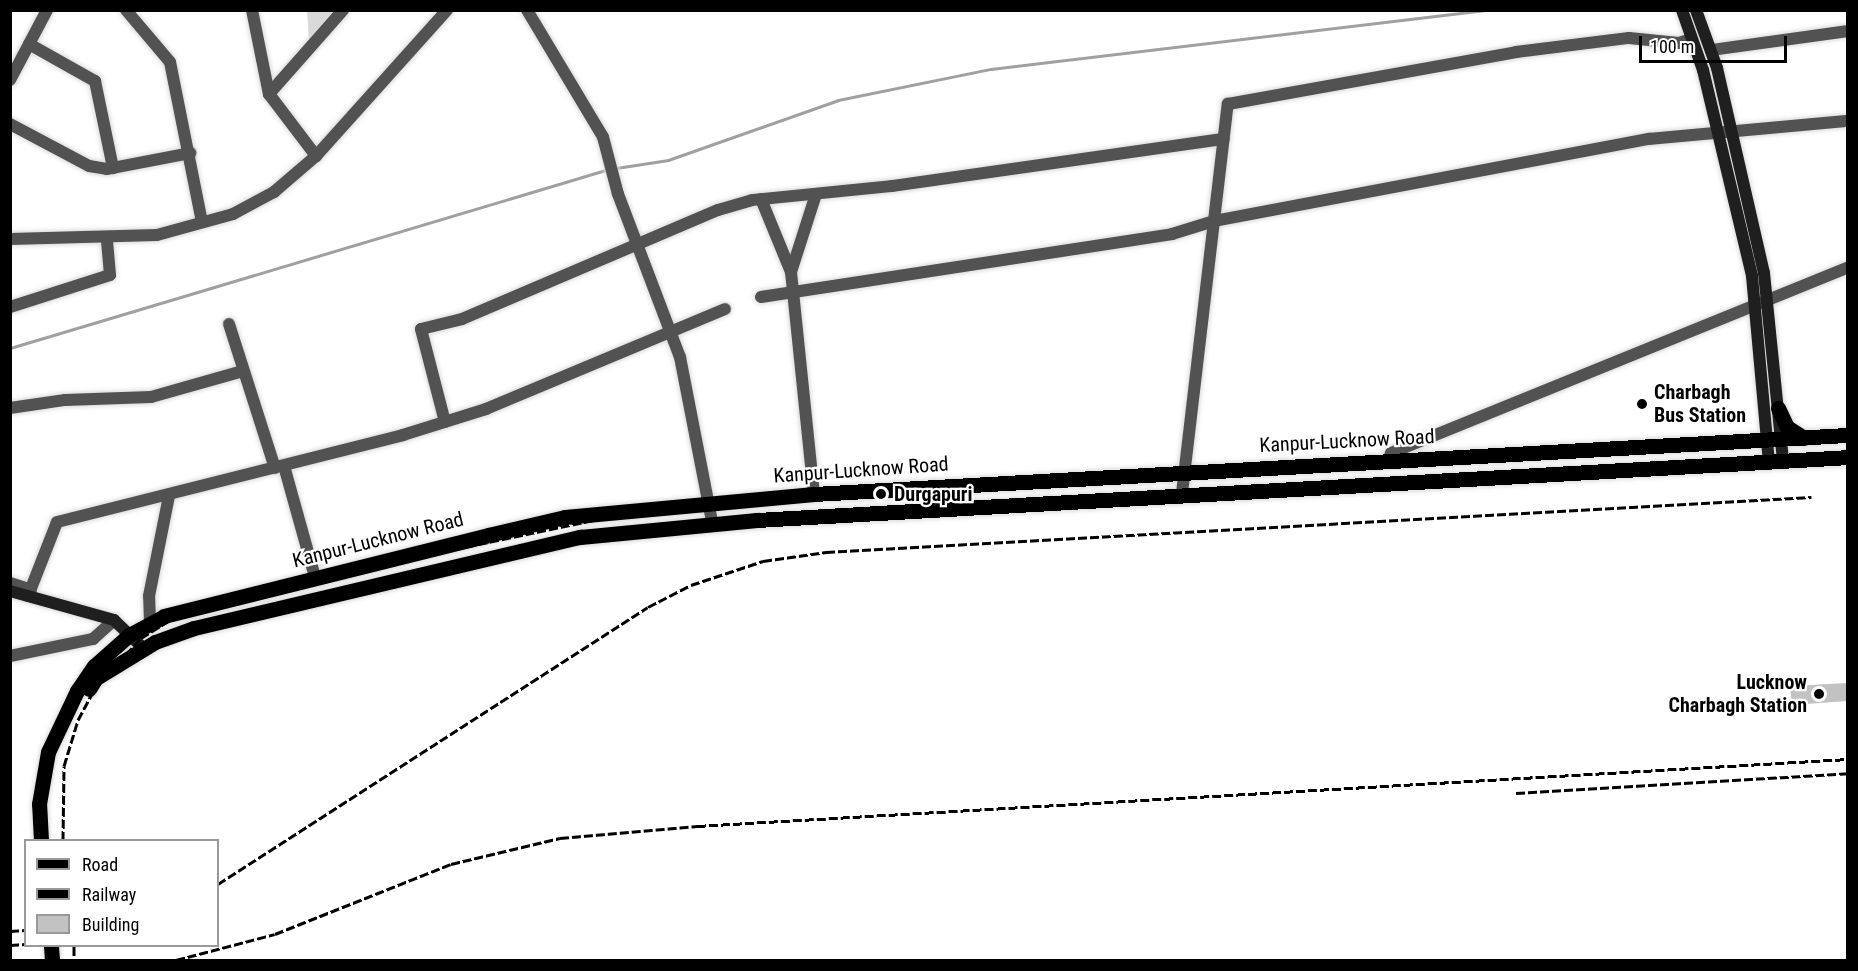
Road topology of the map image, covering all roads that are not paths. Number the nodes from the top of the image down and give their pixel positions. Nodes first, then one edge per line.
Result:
1 (47, 10) edge
2 (126, 10) edge
3 (252, 10) edge
4 (343, 10) edge
5 (447, 10) edge
6 (527, 10) edge
7 (1683, 10) edge
8 (1696, 10) edge
9 (1848, 31) edge
10 (1691, 39) junction
11 (29, 44) junction
12 (1711, 50) junction
13 (10, 80) edge
14 (269, 94) junction
15 (1848, 121) edge
16 (10, 124) edge
17 (1732, 131) junction
18 (1719, 132) junction
19 (1224, 140) junction
20 (190, 153) junction
21 (316, 156) junction
22 (113, 168) junction
23 (816, 194) junction
24 (761, 199) junction
25 (1214, 220) junction
26 (202, 222) junction
27 (10, 239) edge
28 (106, 240) junction
29 (638, 245) junction
30 (1848, 267) edge
31 (791, 272) junction
32 (793, 292) junction
33 (761, 297) dead end
34 (1767, 298) junction
35 (1755, 303) junction
36 (10, 307) edge
37 (725, 309) dead end
38 (230, 324) dead end
39 (672, 332) junction
40 (243, 371) junction
41 (10, 408) edge
42 (1778, 408) junction
43 (445, 422) junction
44 (1848, 435) edge
45 (1804, 438) junction
46 (1774, 440) junction
47 (1607, 448) junction
48 (1493, 454) junction
49 (1848, 457) edge
50 (1389, 459) junction
51 (1776, 462) junction
52 (279, 467) junction
53 (1184, 471) junction
54 (1608, 472) junction
55 (1494, 478) junction
56 (814, 494) junction
57 (1182, 494) junction
58 (169, 496) junction
59 (711, 502) junction
60 (713, 526) junction
61 (315, 577) junction
62 (10, 583) edge
63 (10, 591) edge
64 (30, 593) junction
65 (114, 621) junction
66 (150, 622) junction
67 (129, 635) junction
68 (144, 649) junction
69 (10, 656) edge
70 (41, 839) edge
71 (50, 839) edge

1 - 11 street
2 - 20 street
3 - 14 street
4 - 14 street
5 - 21 street
6 - 29 street
7 - 10 street
8 - 12 street
9 - 12 street
10 - 18 street
10 - 19 street
11 - 13 street
11 - 22 street
12 - 17 street
14 - 21 street
15 - 17 street
16 - 22 street
17 - 18 street
17 - 34 street
18 - 25 street
18 - 35 street
19 - 23 street
19 - 25 street
20 - 22 street
20 - 26 street
21 - 26 street
23 - 24 street
23 - 31 street
24 - 29 street
24 - 31 street
25 - 32 street
25 - 53 street
26 - 28 street
27 - 28 street
28 - 36 street
29 - 39 street
29 - 43 street
30 - 34 street
31 - 32 street
32 - 33 street
32 - 56 street
34 - 35 street
34 - 42 street
35 - 46 street
35 - 50 street
37 - 39 street
38 - 40 street
39 - 43 street
39 - 59 street
40 - 41 street
40 - 52 street
42 - 45 main road
42 - 46 street
43 - 52 street
44 - 45 main road, Kanpur-Lucknow Road
45 - 46 main road, Kanpur-Lucknow Road
46 - 47 main road, Kanpur-Lucknow Road
46 - 51 street
47 - 48 main road, Kanpur-Lucknow Road
47 - 54 main road
48 - 50 main road, Kanpur-Lucknow Road
48 - 55 main road
49 - 51 main road
50 - 53 main road, Kanpur-Lucknow Road
51 - 54 main road
52 - 58 street
52 - 61 street
53 - 56 main road, Kanpur-Lucknow Road
53 - 57 street
54 - 55 main road
55 - 57 main road
56 - 59 main road, Kanpur-Lucknow Road
57 - 60 main road
58 - 64 street
58 - 66 street
59 - 60 street
59 - 61 main road, Kanpur-Lucknow Road
60 - 68 main road
61 - 66 main road, Kanpur-Lucknow Road
62 - 64 street
63 - 64 street
64 - 65 street
65 - 67 street
65 - 69 street
66 - 67 main road, Kanpur-Lucknow Road
67 - 68 street
67 - 70 main road, Kanpur-Lucknow Road
68 - 71 main road

